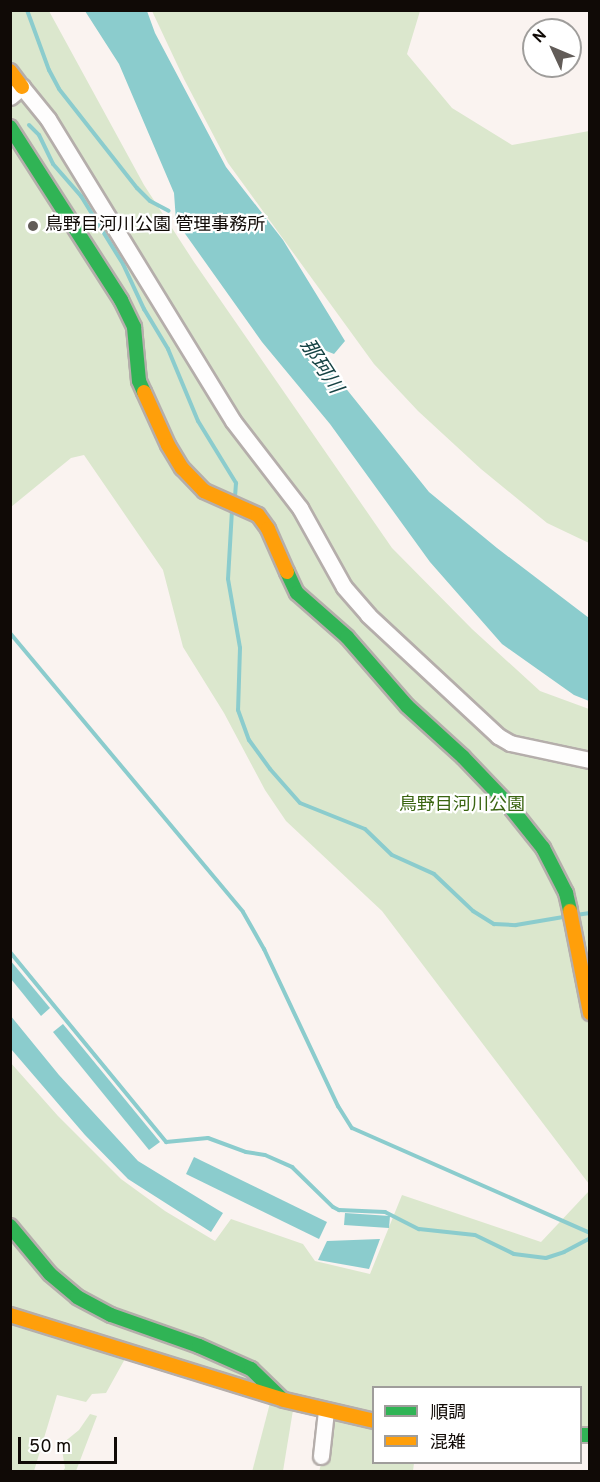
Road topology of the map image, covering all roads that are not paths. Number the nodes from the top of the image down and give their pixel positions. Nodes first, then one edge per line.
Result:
1 (10, 71) edge
2 (16, 92) edge
3 (10, 127) edge
4 (590, 760) edge
5 (590, 1013) edge
6 (10, 1226) edge
7 (10, 1315) edge
8 (284, 1400) junction
9 (326, 1412) junction
10 (372, 1421) edge
11 (321, 1456) dead end

1 - 2 street
2 - 4 street
3 - 5 street
6 - 8 street
7 - 8 street
8 - 9 street
9 - 10 street
9 - 11 street

